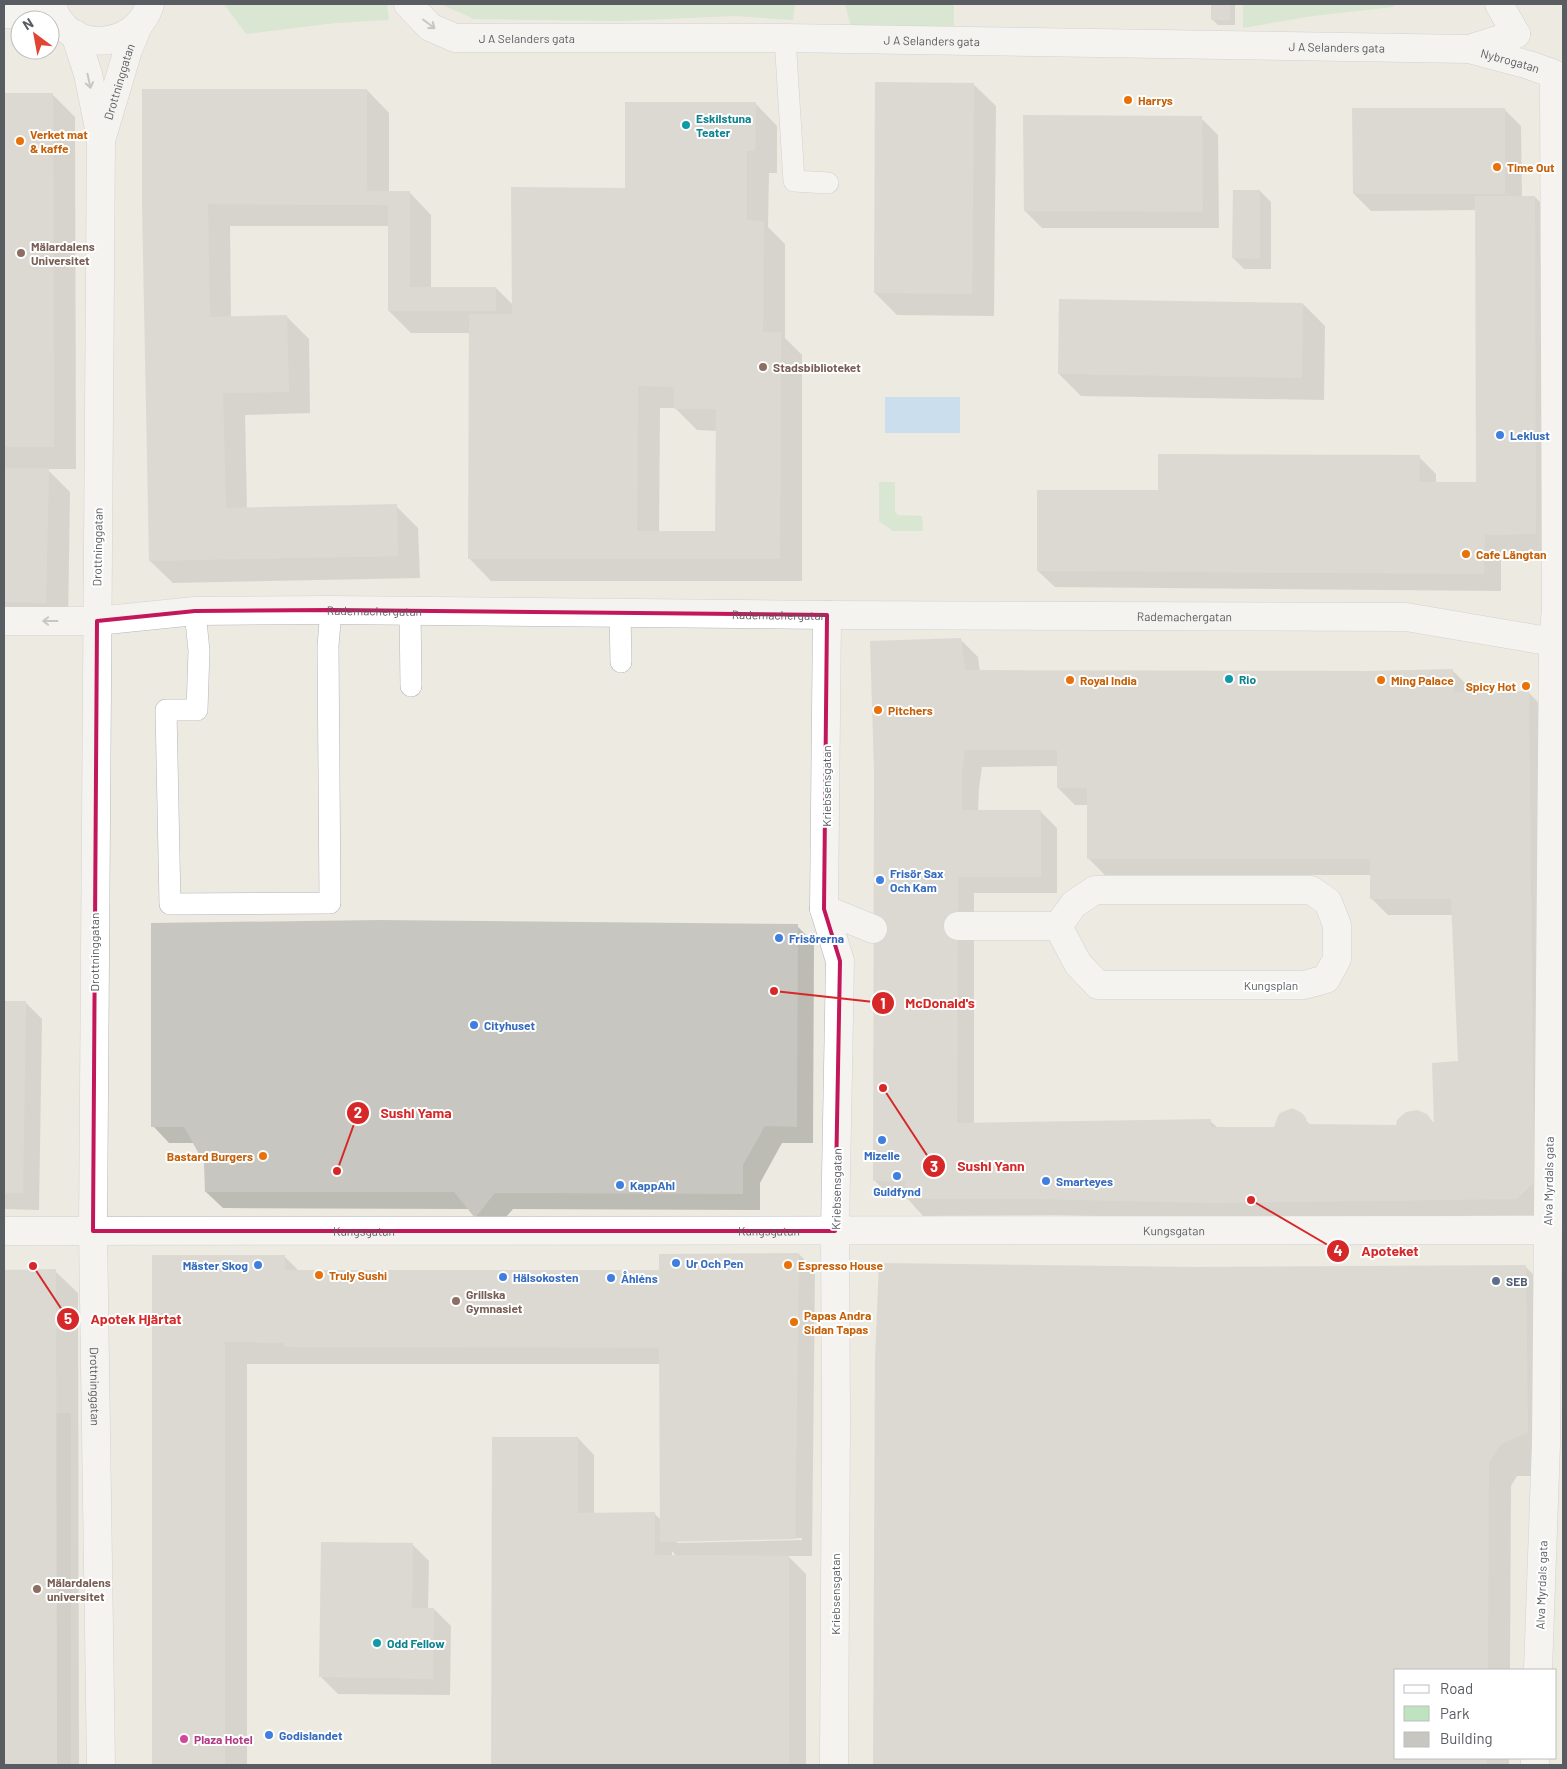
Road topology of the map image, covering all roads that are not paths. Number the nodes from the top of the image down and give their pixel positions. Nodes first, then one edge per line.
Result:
1 (408, 4) edge
2 (1499, 4) edge
3 (1515, 4) edge
4 (150, 11) edge
5 (4, 14) edge
6 (63, 21) edge
7 (1516, 34) junction
8 (785, 38) junction
9 (1469, 49) junction
10 (101, 138) junction
11 (828, 183) dead end
12 (331, 610) junction
13 (410, 610) junction
14 (195, 611) junction
15 (620, 613) junction
16 (827, 615) junction
17 (4, 621) edge
18 (96, 621) junction
19 (1558, 644) edge
20 (621, 662) dead end
21 (411, 686) dead end
22 (1553, 691) joint
23 (824, 909) junction
24 (958, 926) tunnel mouth
25 (1058, 926) junction
26 (873, 929) tunnel mouth
27 (1535, 1230) dead end
28 (4, 1231) edge
29 (835, 1231) junction
30 (93, 1232) junction
31 (1538, 1669) edge
32 (101, 1765) edge
33 (834, 1765) edge

1 -> 8 street, J A Selanders gata
2 - 7 street
3 - 7 street
4 - 6 street
4 - 10 street, Drottninggatan
5 - 6 street
6 -> 10 street, Drottninggatan
7 - 9 street, Nybrogatan
8 - 9 street, J A Selanders gata
8 - 11 lane
9 - 19 street, Nybrogatan
10 - 18 street, Drottninggatan
12 - 13 street, Rademachergatan
12 - 14 street, Rademachergatan
12 - 14 lane
13 - 15 street, Rademachergatan
13 - 21 lane
14 - 18 street, Rademachergatan
15 - 16 street, Rademachergatan
15 - 20 lane
16 - 19 street, Rademachergatan
16 - 23 street, Kriebsensgatan
18 -> 17 street, Rademachergatan
18 - 30 street, Drottninggatan
19 - 22 street, Nybrogatan
22 - 31 street, Alva Myrdals gata
23 - 26 street
23 - 29 street, Kriebsensgatan
24 - 25 street
25 - 25 street, Kungsplan
27 - 29 street, Kungsgatan
28 - 30 street, Kungsgatan
29 - 30 street, Kungsgatan
29 - 33 street, Kriebsensgatan
30 - 32 street, Drottninggatan

